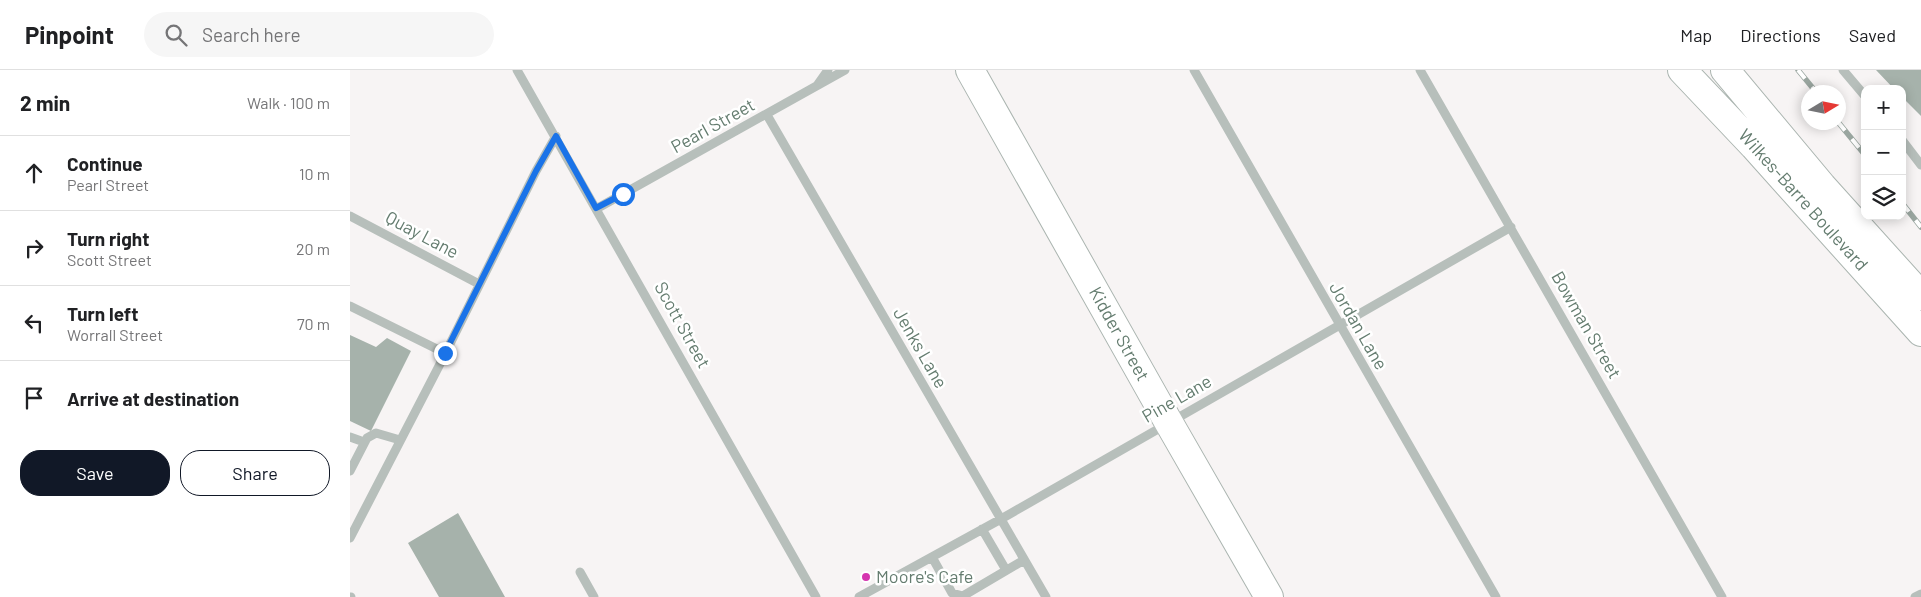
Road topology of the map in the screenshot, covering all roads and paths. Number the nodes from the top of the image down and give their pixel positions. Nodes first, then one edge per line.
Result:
1 (517, 70) edge
2 (828, 70) edge
3 (845, 70) edge
4 (970, 70) edge
5 (1194, 70) edge
6 (1420, 70) edge
7 (1682, 70) edge
8 (1725, 70) edge
9 (1843, 70) edge
10 (817, 86) junction
11 (1861, 91) edge
12 (767, 115) junction
13 (556, 136) junction
14 (1906, 145) edge
15 (1921, 165) edge
16 (596, 208) junction
17 (350, 216) edge
18 (1511, 227) junction
19 (479, 284) junction
20 (1921, 296) edge
21 (350, 306) edge
22 (1339, 325) junction
23 (1921, 332) edge
24 (445, 353) junction
25 (1169, 423) junction
26 (350, 437) edge
27 (400, 440) junction
28 (364, 442) junction
29 (350, 471) edge
30 (1001, 519) junction
31 (982, 529) junction
32 (350, 538) edge
33 (932, 557) junction
34 (1024, 560) junction
35 (1006, 570) junction
36 (580, 572) dead end
37 (1921, 594) edge
38 (594, 597) edge
39 (816, 597) edge
40 (859, 597) edge
41 (1046, 597) edge
42 (1269, 597) edge
43 (1496, 597) edge
44 (1722, 597) edge
45 (1915, 597) edge

1 - 13 street, Scott Street
2 - 10 street
3 - 10 street, Pearl Street
4 - 25 main road, Kidder Street
5 - 22 street, Jordan Lane
6 - 18 street, Bowman Street
7 - 23 main road, Wilkes-Barre Boulevard
8 - 20 main road, Wilkes-Barre Boulevard
9 - 11 street
10 - 12 street, Pearl Street
12 - 16 street, Pearl Street
12 - 30 street, Jenks Lane
13 - 16 street, Scott Street
13 - 19 street
14 - 15 street
16 - 39 street, Scott Street
17 - 19 street, Quay Lane
18 - 22 street, Pine Lane
18 - 44 street, Bowman Street
19 - 24 street
21 - 24 street
22 - 25 street, Pine Lane
22 - 43 street, Jordan Lane
24 - 27 street
25 - 30 street, Pine Lane
25 - 42 main road, Kidder Street
26 - 28 street
27 - 28 street
27 - 32 street
28 - 29 street
30 - 31 street, Pine Lane
30 - 34 street, Jenks Lane
31 - 33 street, Pine Lane
31 - 35 street
33 - 35 street
33 - 40 street, Pine Lane
34 - 35 street
34 - 41 street, Jenks Lane
36 - 38 street
37 - 45 street

